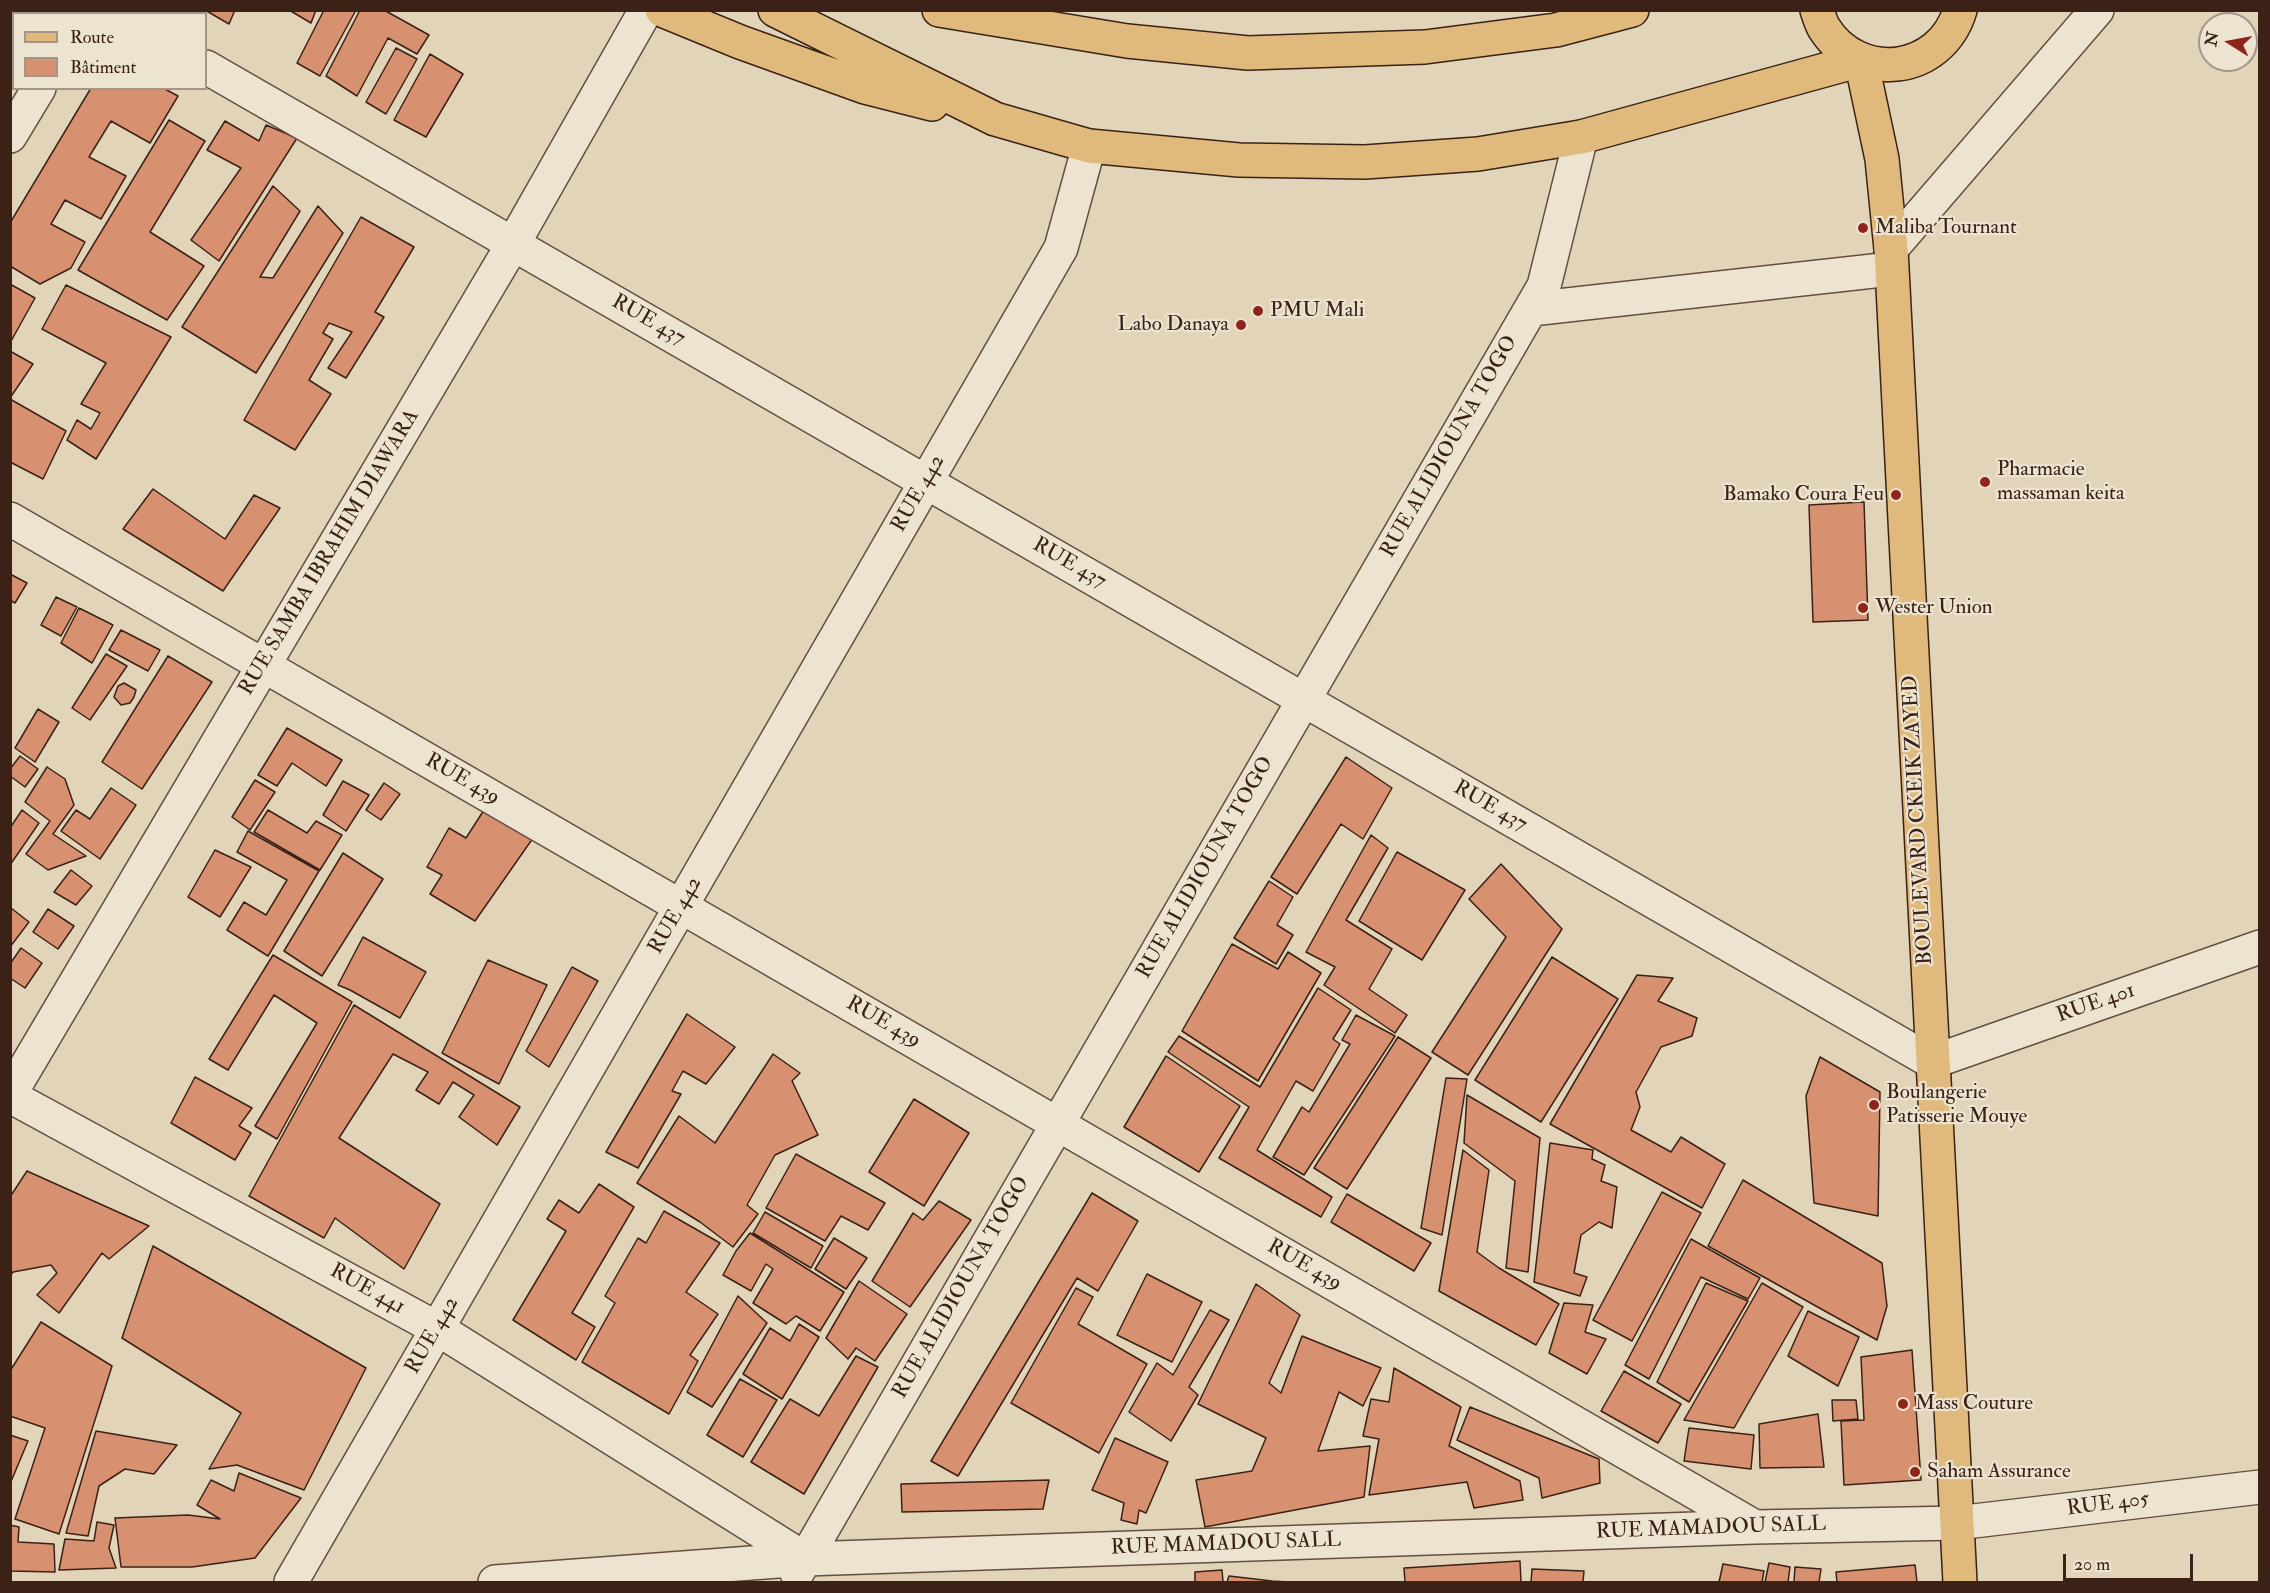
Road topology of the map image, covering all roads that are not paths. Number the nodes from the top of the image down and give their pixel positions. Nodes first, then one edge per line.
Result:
1 (646, 10) edge
2 (662, 10) edge
3 (775, 10) edge
4 (939, 10) edge
5 (1039, 10) edge
6 (1632, 10) edge
7 (1817, 10) edge
8 (1960, 10) edge
9 (2097, 10) edge
10 (1127, 41) junction
11 (1861, 60) junction
12 (207, 68) edge
13 (38, 90) edge
14 (995, 119) junction
15 (10, 136) edge
16 (1581, 137) junction
17 (1089, 146) junction
18 (513, 244) junction
19 (1891, 259) junction
20 (1538, 297) junction
21 (926, 482) junction
22 (10, 519) edge
23 (264, 666) junction
24 (1304, 699) junction
25 (682, 906) junction
26 (2259, 947) edge
27 (1932, 1062) junction
28 (10, 1095) edge
29 (1058, 1124) junction
30 (438, 1329) junction
31 (2259, 1487) edge
32 (1957, 1522) junction
33 (1755, 1527) junction
34 (798, 1571) edge
35 (291, 1582) edge
36 (495, 1582) edge
37 (1960, 1582) edge

1 - 18 street, RUE SAMBA IBRAHIM DIAWARA
2 - 14 main road
3 - 14 main road
4 - 10 main road
5 - 10 main road
6 - 10 main road
7 - 11 main road
8 - 11 main road
9 - 19 street
11 - 16 main road
11 - 19 main road, BOULEVARD CKEIK ZAYED
12 - 18 street, RUE 437
13 - 15 street
14 - 17 main road
16 - 17 main road
16 - 20 street, RUE ALIDIOUNA TOGO
17 - 21 street, RUE 442
18 - 21 street, RUE 437
18 - 23 street, RUE SAMBA IBRAHIM DIAWARA
19 - 20 street
19 - 27 main road, BOULEVARD CKEIK ZAYED
20 - 24 street, RUE ALIDIOUNA TOGO
21 - 24 street, RUE 437
21 - 25 street, RUE 442
22 - 23 street, RUE 439
23 - 25 street, RUE 439
23 - 28 street, RUE SAMBA IBRAHIM DIAWARA
24 - 27 street, RUE 437
24 - 29 street, RUE ALIDIOUNA TOGO
25 - 29 street, RUE 439
25 - 30 street, RUE 442
26 - 27 street, RUE 401
27 - 32 main road, BOULEVARD CKEIK ZAYED
28 - 30 street, RUE 441
29 - 33 street, RUE 439
29 - 34 street, RUE ALIDIOUNA TOGO
30 - 34 street, RUE 441
30 - 35 street, RUE 442
31 - 32 street, RUE 405
32 - 33 street, RUE MAMADOU SALL
32 - 37 main road, BOULEVARD CKEIK ZAYED
33 - 34 street, RUE MAMADOU SALL
34 - 36 street, RUE MAMADOU SALL

